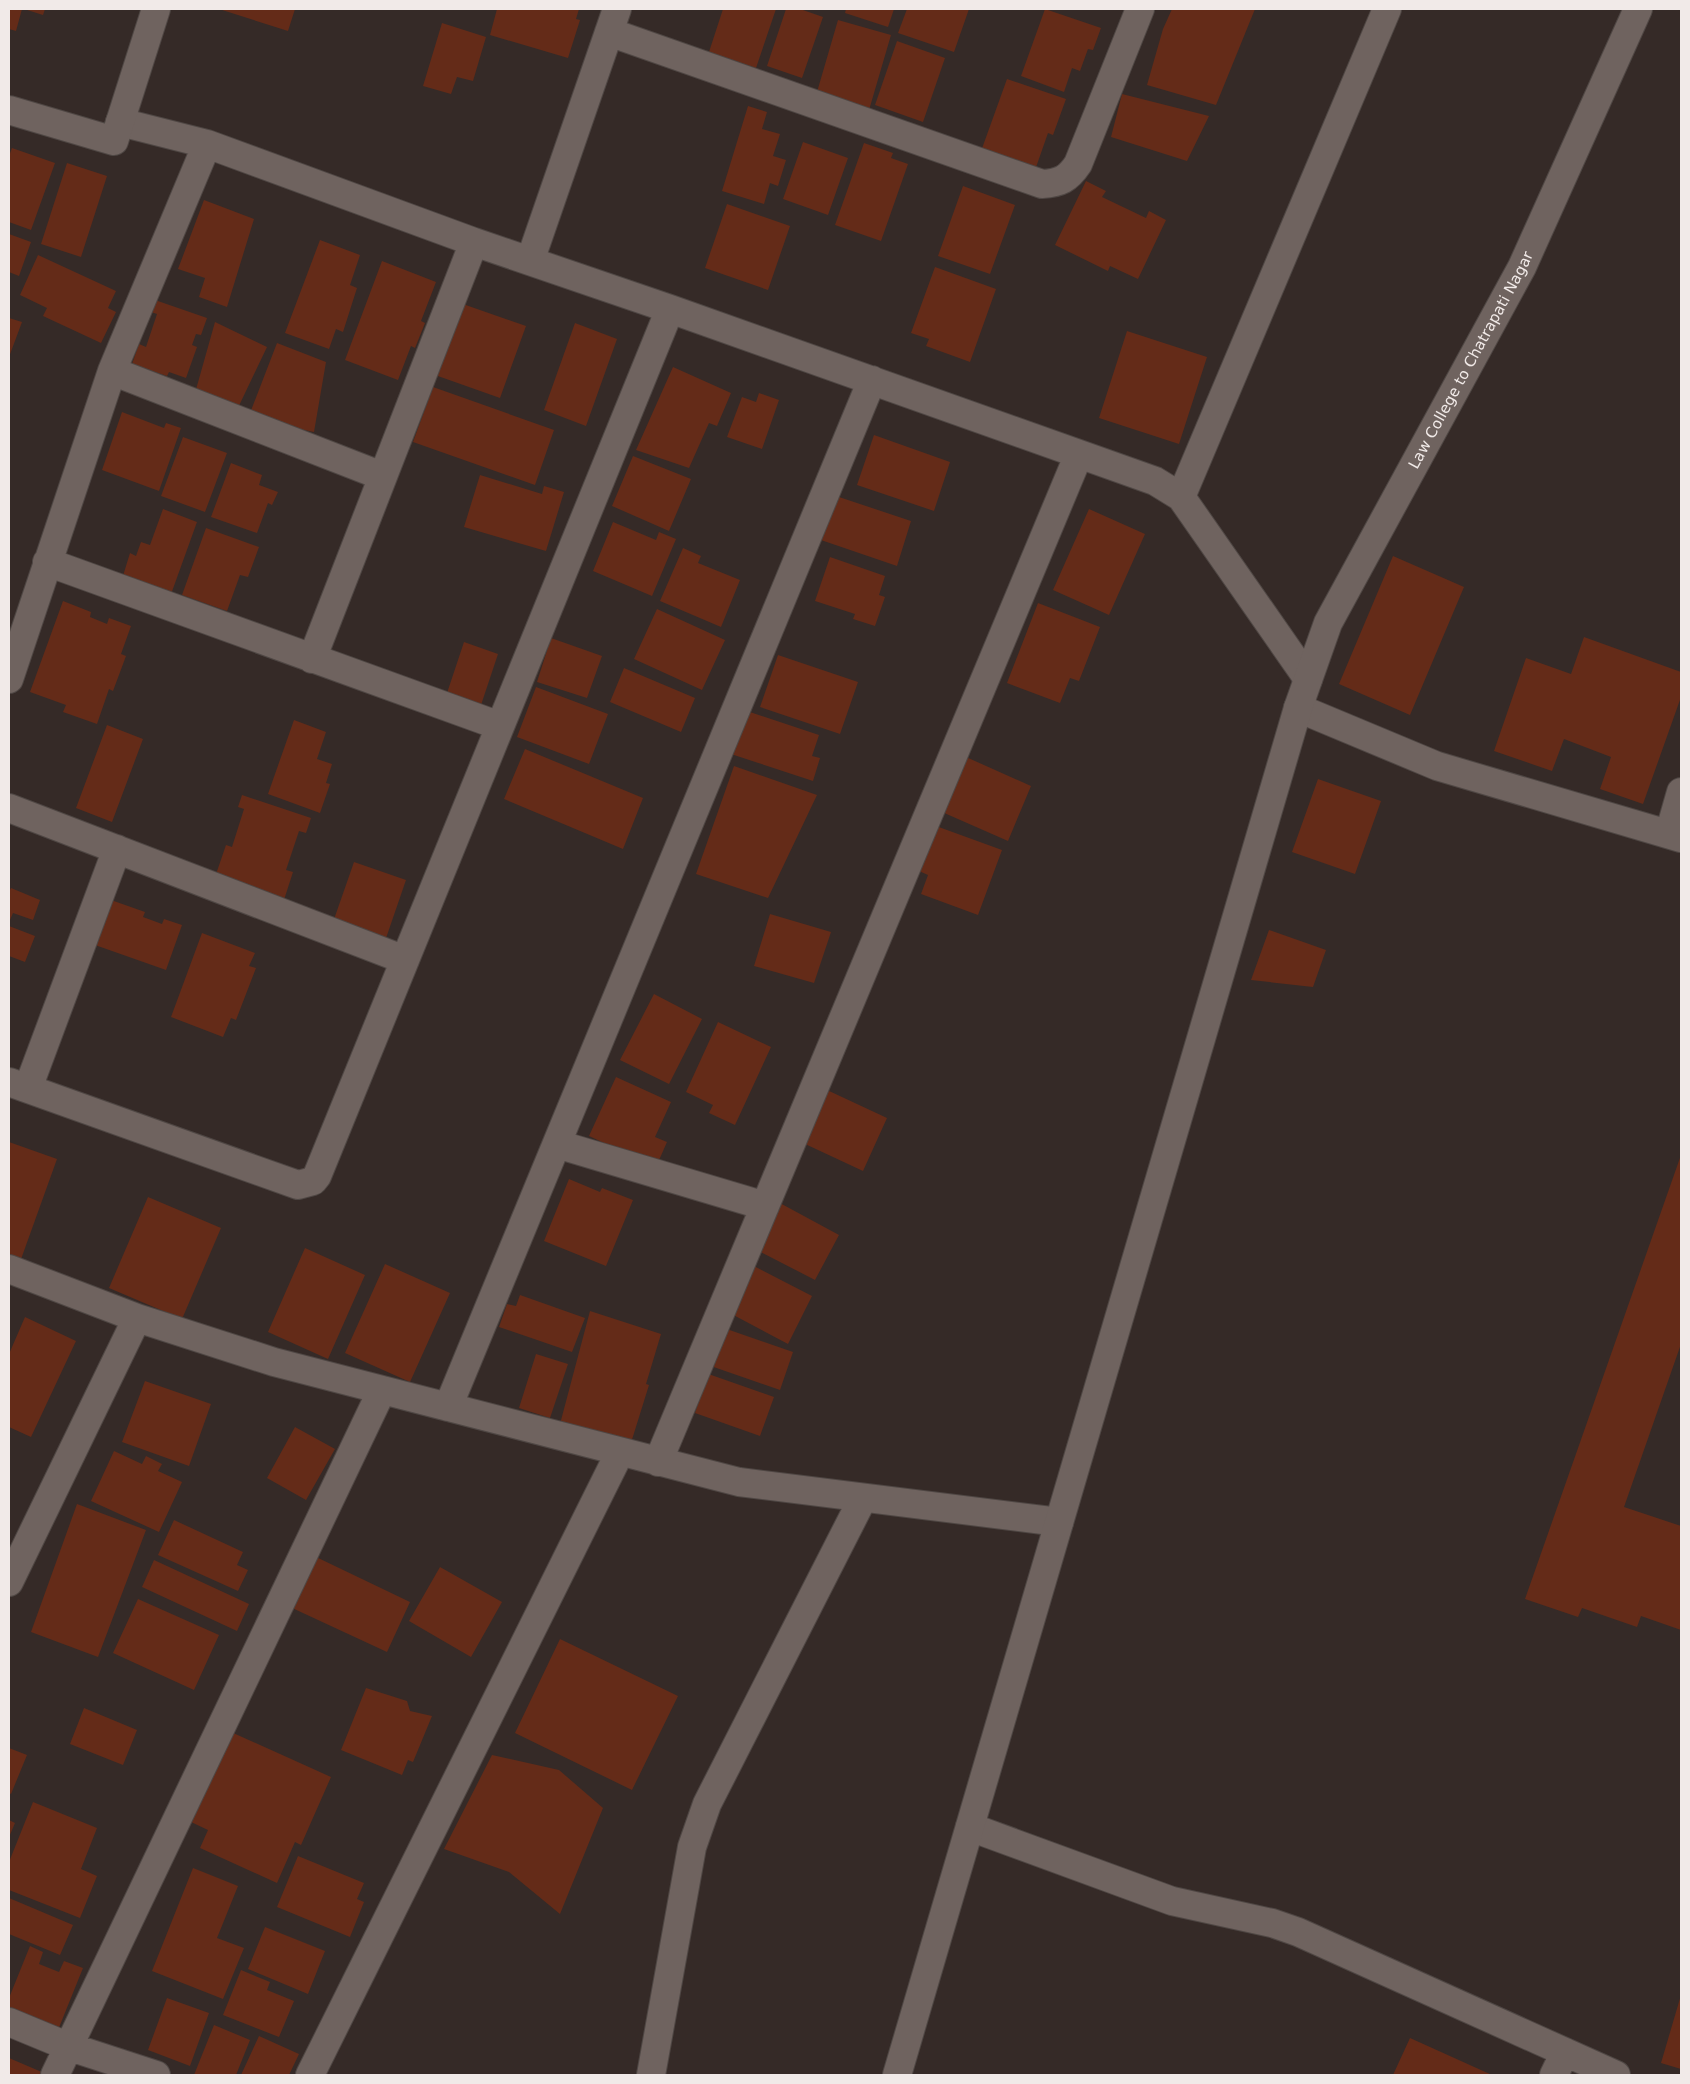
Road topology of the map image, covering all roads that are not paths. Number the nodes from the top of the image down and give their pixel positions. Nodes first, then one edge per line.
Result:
1 (156, 9) edge
2 (1140, 9) edge
3 (1387, 9) edge
4 (1638, 9) edge
5 (613, 20) edge
6 (9, 110) edge
7 (120, 122) junction
8 (207, 144) junction
9 (474, 242) junction
10 (530, 261) junction
11 (670, 309) junction
12 (112, 372) junction
13 (872, 380) junction
14 (1079, 454) junction
15 (382, 476) junction
16 (1181, 497) junction
17 (47, 562) junction
18 (312, 659) junction
19 (9, 679) edge
20 (1308, 679) junction
21 (1298, 708) junction
22 (500, 726) junction
23 (1681, 792) edge
24 (9, 808) edge
25 (1675, 836) edge
26 (117, 849) junction
27 (405, 960) junction
28 (18, 1085) edge
29 (557, 1144) junction
30 (765, 1206) junction
31 (9, 1269) edge
32 (137, 1318) junction
33 (382, 1390) junction
34 (448, 1408) junction
35 (620, 1452) junction
36 (658, 1462) junction
37 (863, 1498) junction
38 (1059, 1522) junction
39 (9, 1582) edge
40 (970, 1827) junction
41 (9, 2022) edge
42 (67, 2046) junction
43 (1559, 2064) edge
44 (55, 2075) edge
45 (156, 2075) edge
46 (310, 2075) edge
47 (651, 2075) edge
48 (897, 2075) edge
49 (1616, 2075) edge

1 - 7 street
2 - 5 street
3 - 16 street
4 - 20 street, Law College to Chatrapati Nagar
5 - 10 street
6 - 7 street
7 - 8 street
8 - 9 street
8 - 12 street
9 - 10 street
9 - 15 street
10 - 11 street
11 - 13 street
11 - 22 street
12 - 15 street
12 - 17 street
13 - 14 street
13 - 29 street
14 - 16 street
14 - 30 street
15 - 18 street
16 - 20 street
17 - 18 street
17 - 19 street
18 - 22 street
20 - 21 street, Law College to Chatrapati Nagar
21 - 25 street
21 - 38 street, Law College to Chatrapati Nagar
22 - 27 street
23 - 25 street
24 - 26 street
26 - 27 street
26 - 28 street
27 - 28 street
29 - 30 street
29 - 34 street
30 - 36 street
31 - 32 street
32 - 33 street
32 - 39 street
33 - 34 street
33 - 42 street
34 - 35 street
35 - 36 street
35 - 46 street
36 - 37 street
37 - 38 street
37 - 47 street
38 - 40 street, Law College to Chatrapati Nagar
40 - 43 street
40 - 48 street, Law College to Chatrapati Nagar
41 - 42 street
42 - 44 street
42 - 45 street
43 - 49 street

